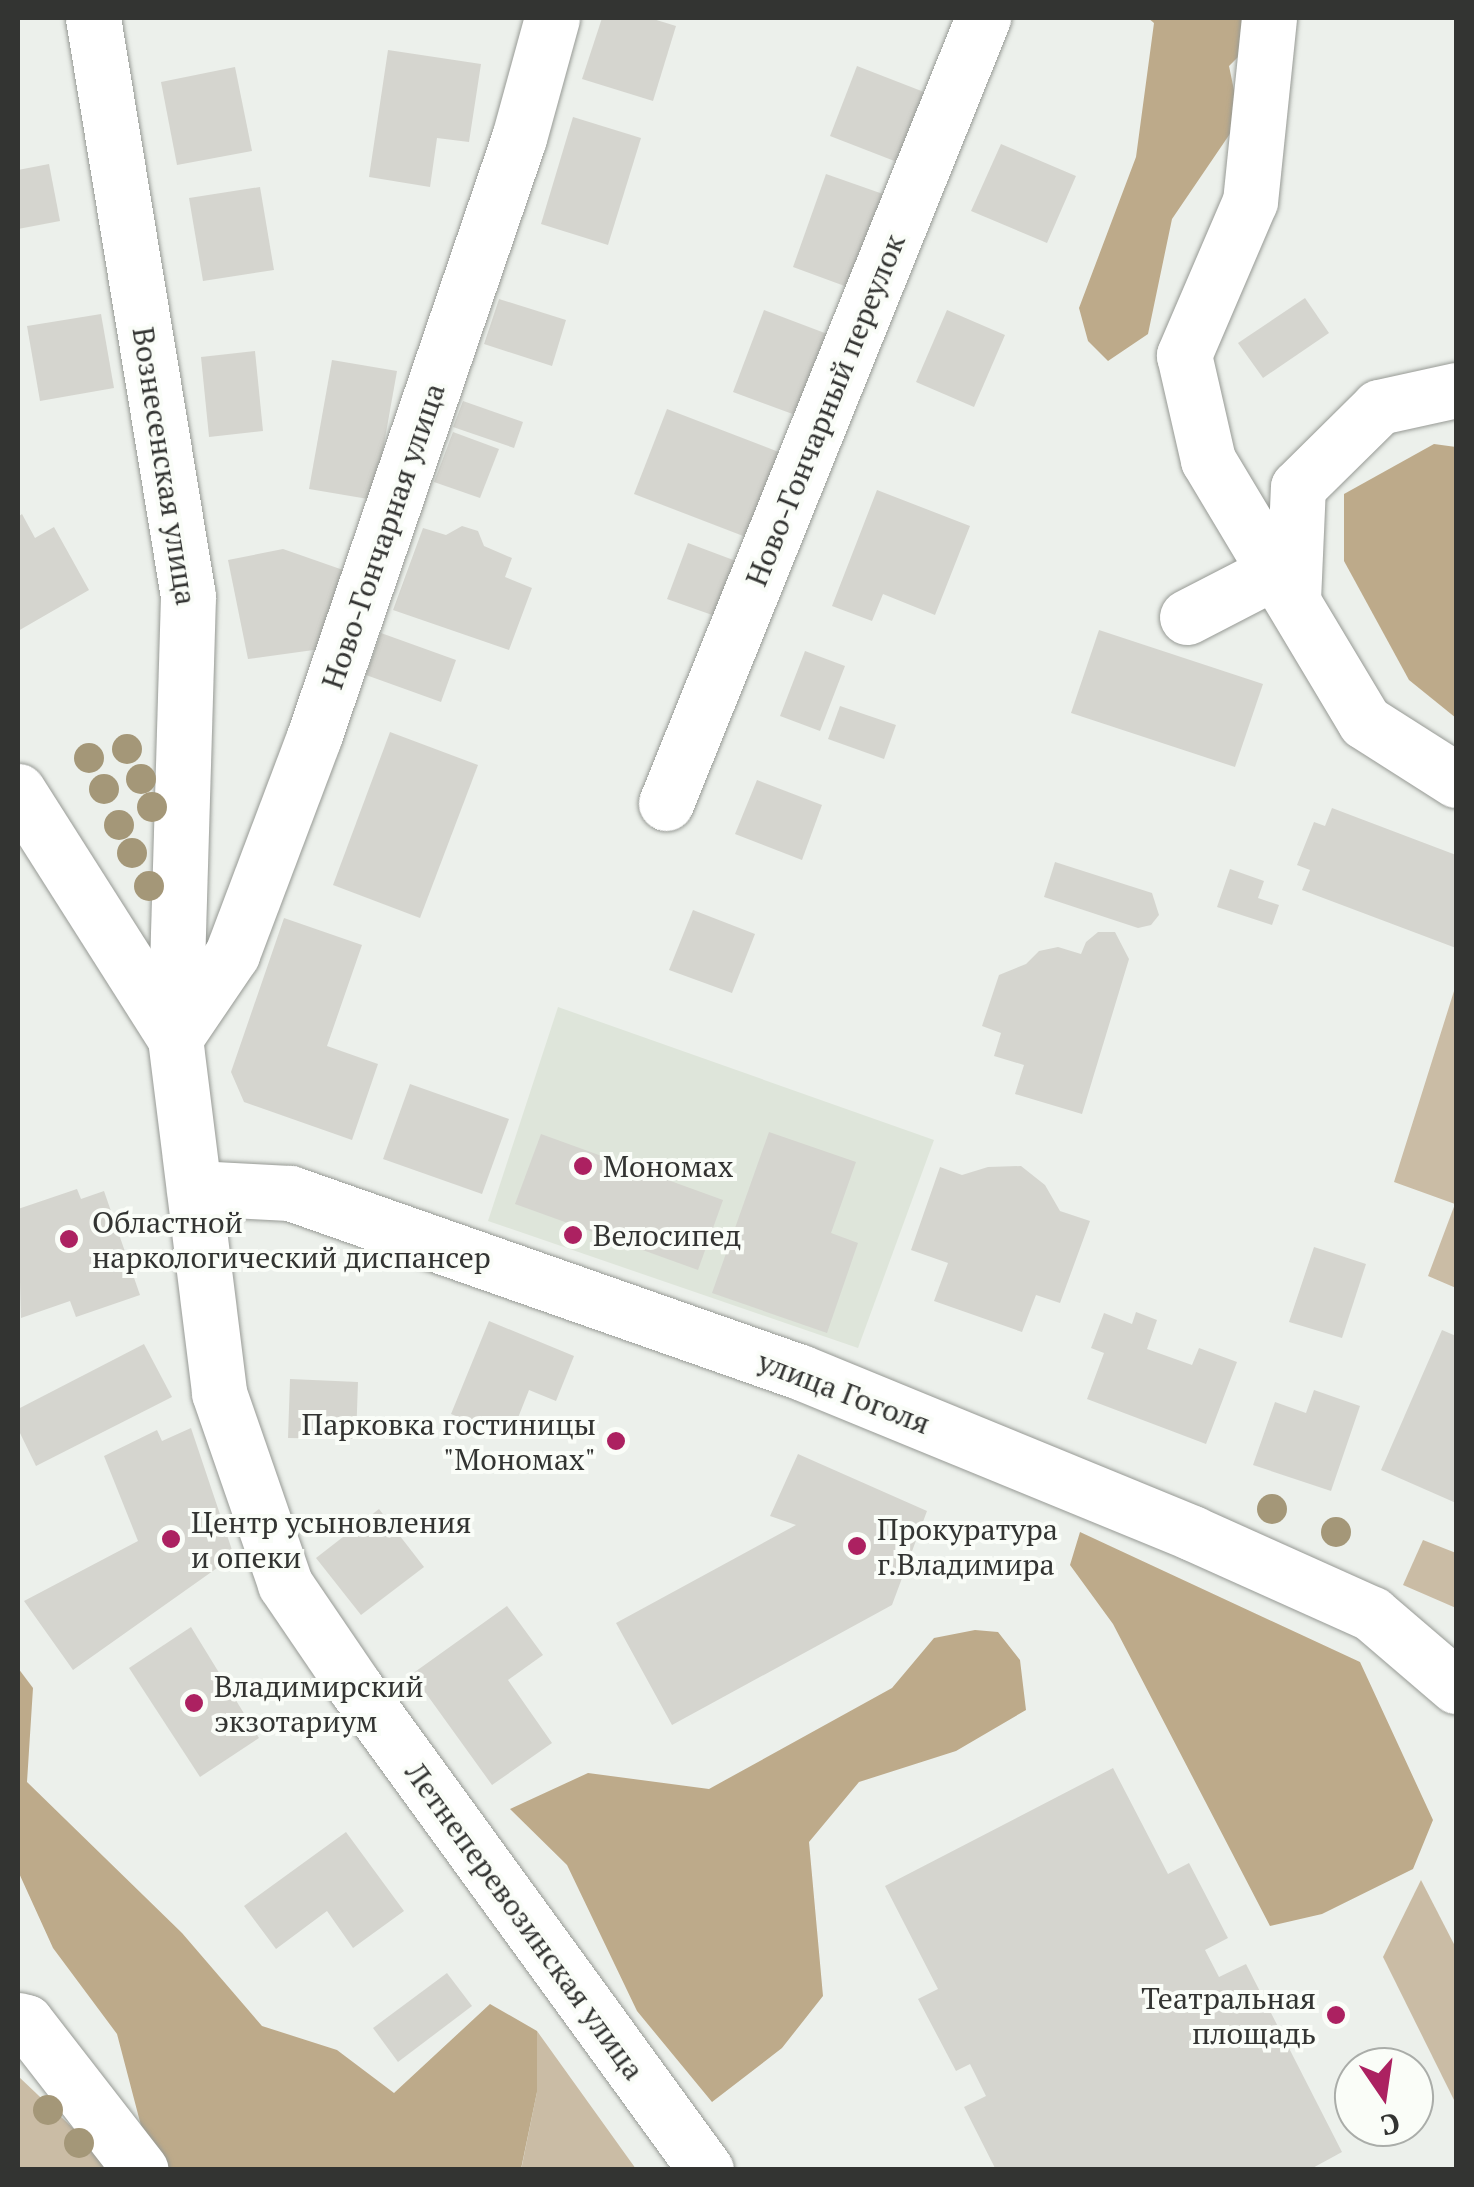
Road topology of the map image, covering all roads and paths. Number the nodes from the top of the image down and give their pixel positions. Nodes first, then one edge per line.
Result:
1 (93, 18) edge
2 (552, 18) edge
3 (984, 18) edge
4 (1268, 18) edge
5 (1456, 390) edge
6 (1284, 586) junction
7 (1187, 617) dead end
8 (1456, 780) edge
9 (18, 791) edge
10 (666, 803) dead end
11 (175, 1038) junction
12 (194, 1188) junction
13 (1456, 1686) edge
14 (18, 2020) edge
15 (142, 2170) edge
16 (706, 2170) edge

1 - 11 street, Вознесенская улица
2 - 11 street, Ново-Гончарная улица
3 - 10 street, Ново-Гончарный переулок
4 - 6 street
5 - 6 street
6 - 7 street
6 - 8 street
9 - 11 street, Летнеперевозинская улица
11 - 12 street, Летнеперевозинская улица
12 - 13 street, улица Гоголя
12 - 16 street, Летнеперевозинская улица
14 - 15 street

